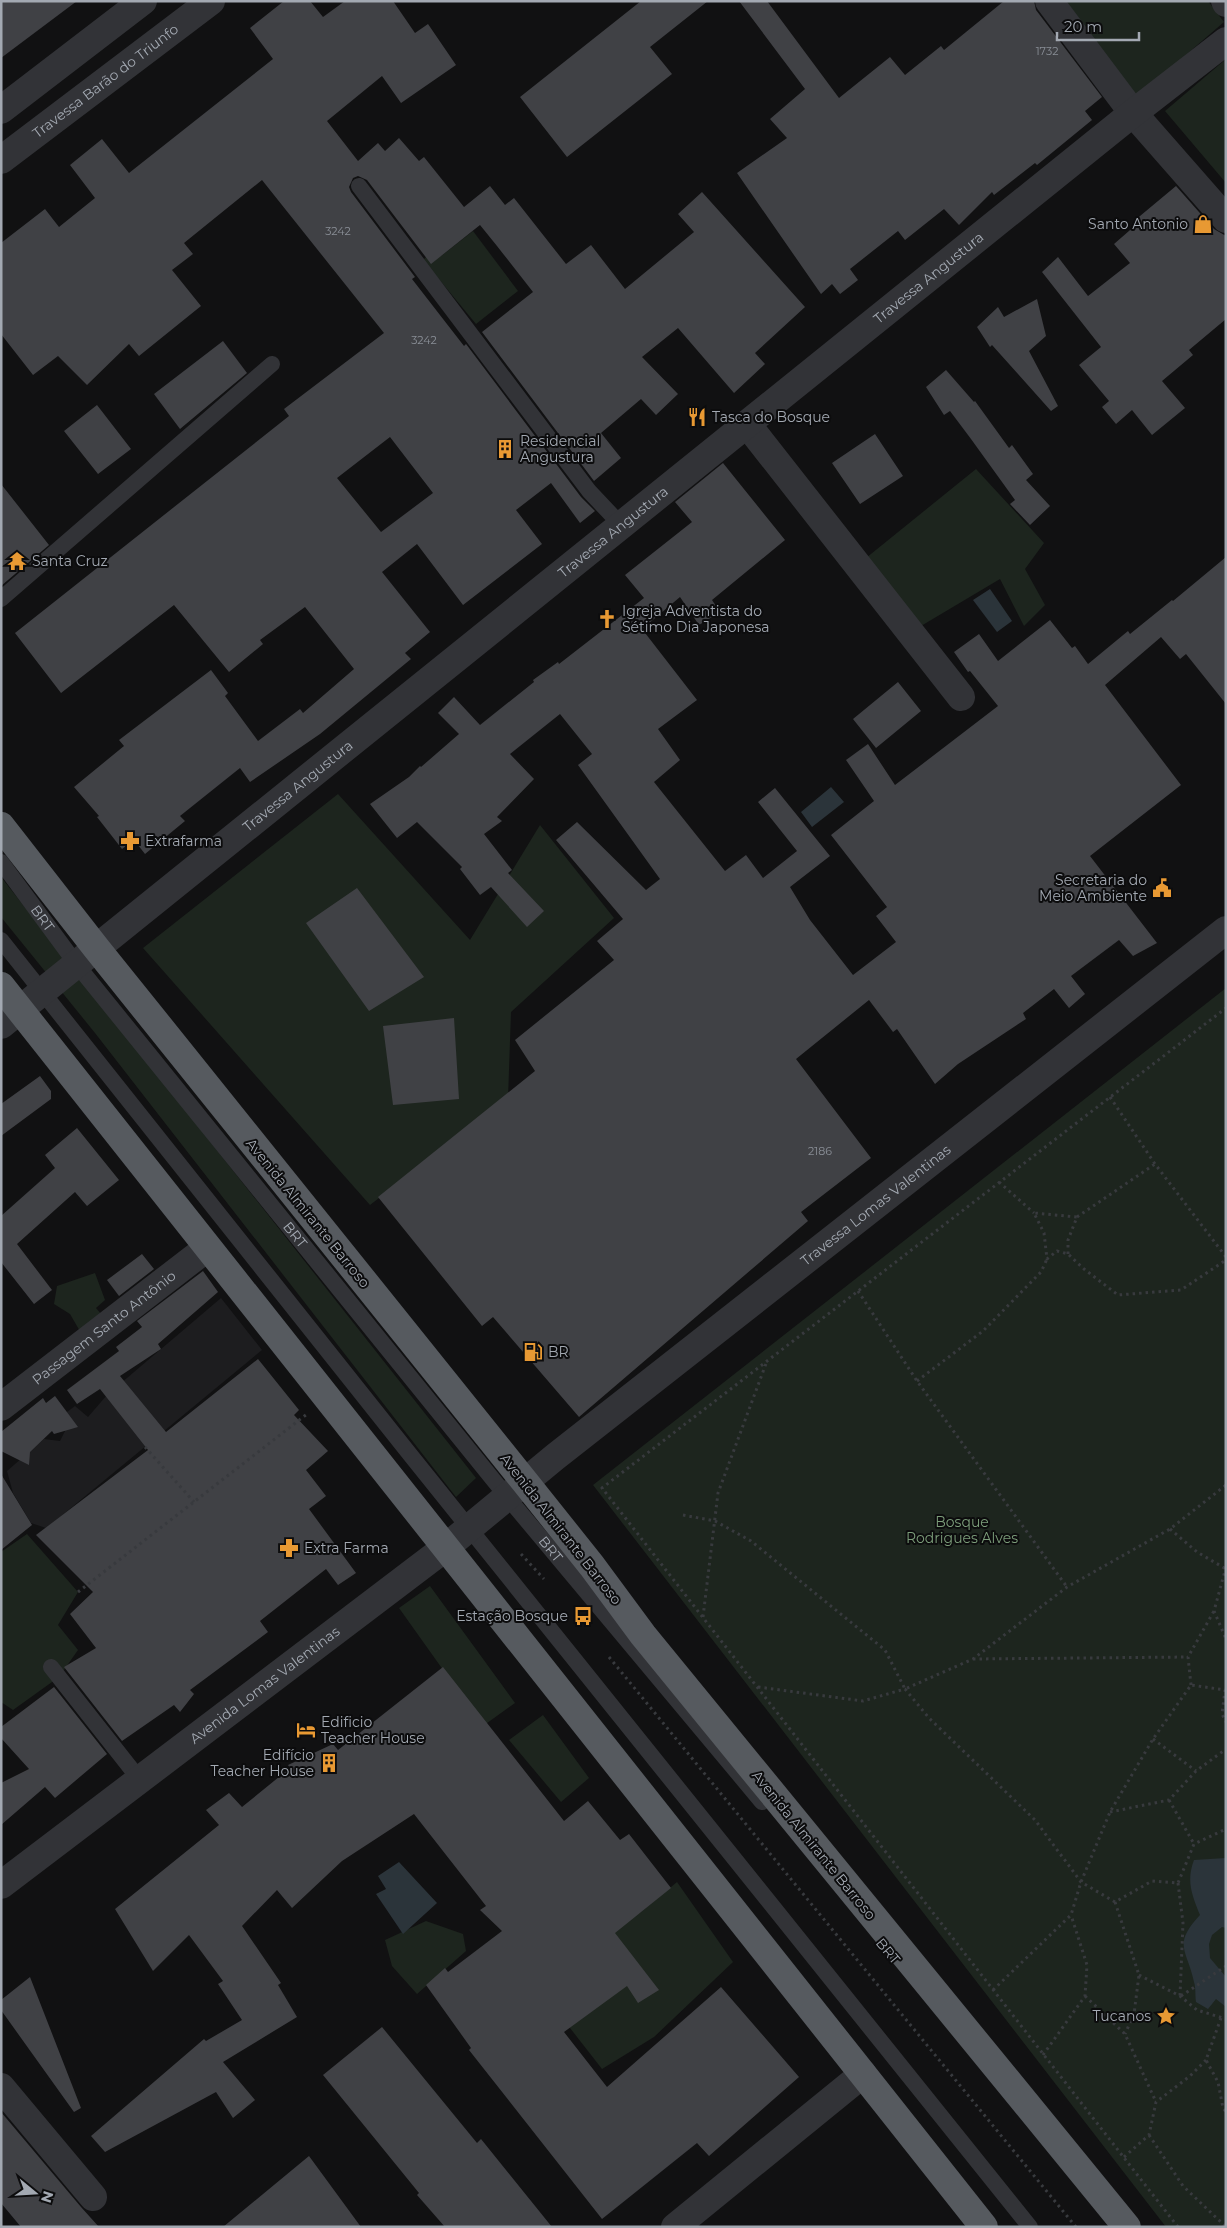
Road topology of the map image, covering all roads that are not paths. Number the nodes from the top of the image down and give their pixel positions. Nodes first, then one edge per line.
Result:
1 (143, 1) edge
2 (1049, 1) edge
3 (204, 3) edge
4 (1226, 40) edge
5 (42, 79) junction
6 (1, 110) edge
7 (66, 110) junction
8 (1133, 113) junction
9 (1, 160) edge
10 (359, 186) dead end
11 (1226, 219) edge
12 (272, 364) dead end
13 (747, 424) junction
14 (622, 526) junction
15 (1, 599) edge
16 (961, 697) dead end
17 (1, 826) edge
18 (1, 862) edge
19 (1226, 930) edge
20 (1, 940) edge
21 (87, 957) junction
22 (1, 986) edge
23 (44, 992) junction
24 (11, 1018) edge
25 (207, 1248) junction
26 (1, 1407) edge
27 (516, 1490) junction
28 (470, 1528) junction
29 (445, 1548) junction
30 (51, 1667) dead end
31 (140, 1780) junction
32 (1, 1885) edge
33 (863, 2074) junction
34 (1, 2087) edge
35 (93, 2197) dead end
36 (675, 2227) edge
37 (984, 2227) edge
38 (1030, 2227) edge
39 (1111, 2227) edge
40 (1127, 2227) edge

1 - 5 street
2 - 8 street
3 - 7 street, Travessa Barão do Triunfo
4 - 8 street, Travessa Angustura
5 - 6 street
5 - 7 street
7 - 9 street, Travessa Barão do Triunfo
8 - 11 street
8 - 13 street, Travessa Angustura
10 - 14 lane
12 - 15 lane
13 - 14 street, Travessa Angustura
13 - 16 street
14 - 21 street, Travessa Angustura
17 - 21 highway, Avenida Almirante Barroso
18 - 21 lane, BRT
19 - 27 street, Travessa Lomas Valentinas
20 - 23 lane
21 - 23 street, Travessa Angustura
21 - 27 highway, Avenida Almirante Barroso
22 - 24 highway
23 - 24 street, Travessa Angustura
23 - 28 lane
24 - 25 highway
25 - 26 street, Passagem Santo Antônio
25 - 29 highway
27 - 28 street, Avenida Lomas Valentinas
27 - 39 lane, BRT
27 - 40 highway, Avenida Almirante Barroso
28 - 29 street, Avenida Lomas Valentinas
28 - 38 lane
29 - 31 street, Avenida Lomas Valentinas
29 - 33 highway
30 - 31 lane
31 - 32 street, Avenida Lomas Valentinas
33 - 36 street
33 - 37 highway
34 - 35 street

